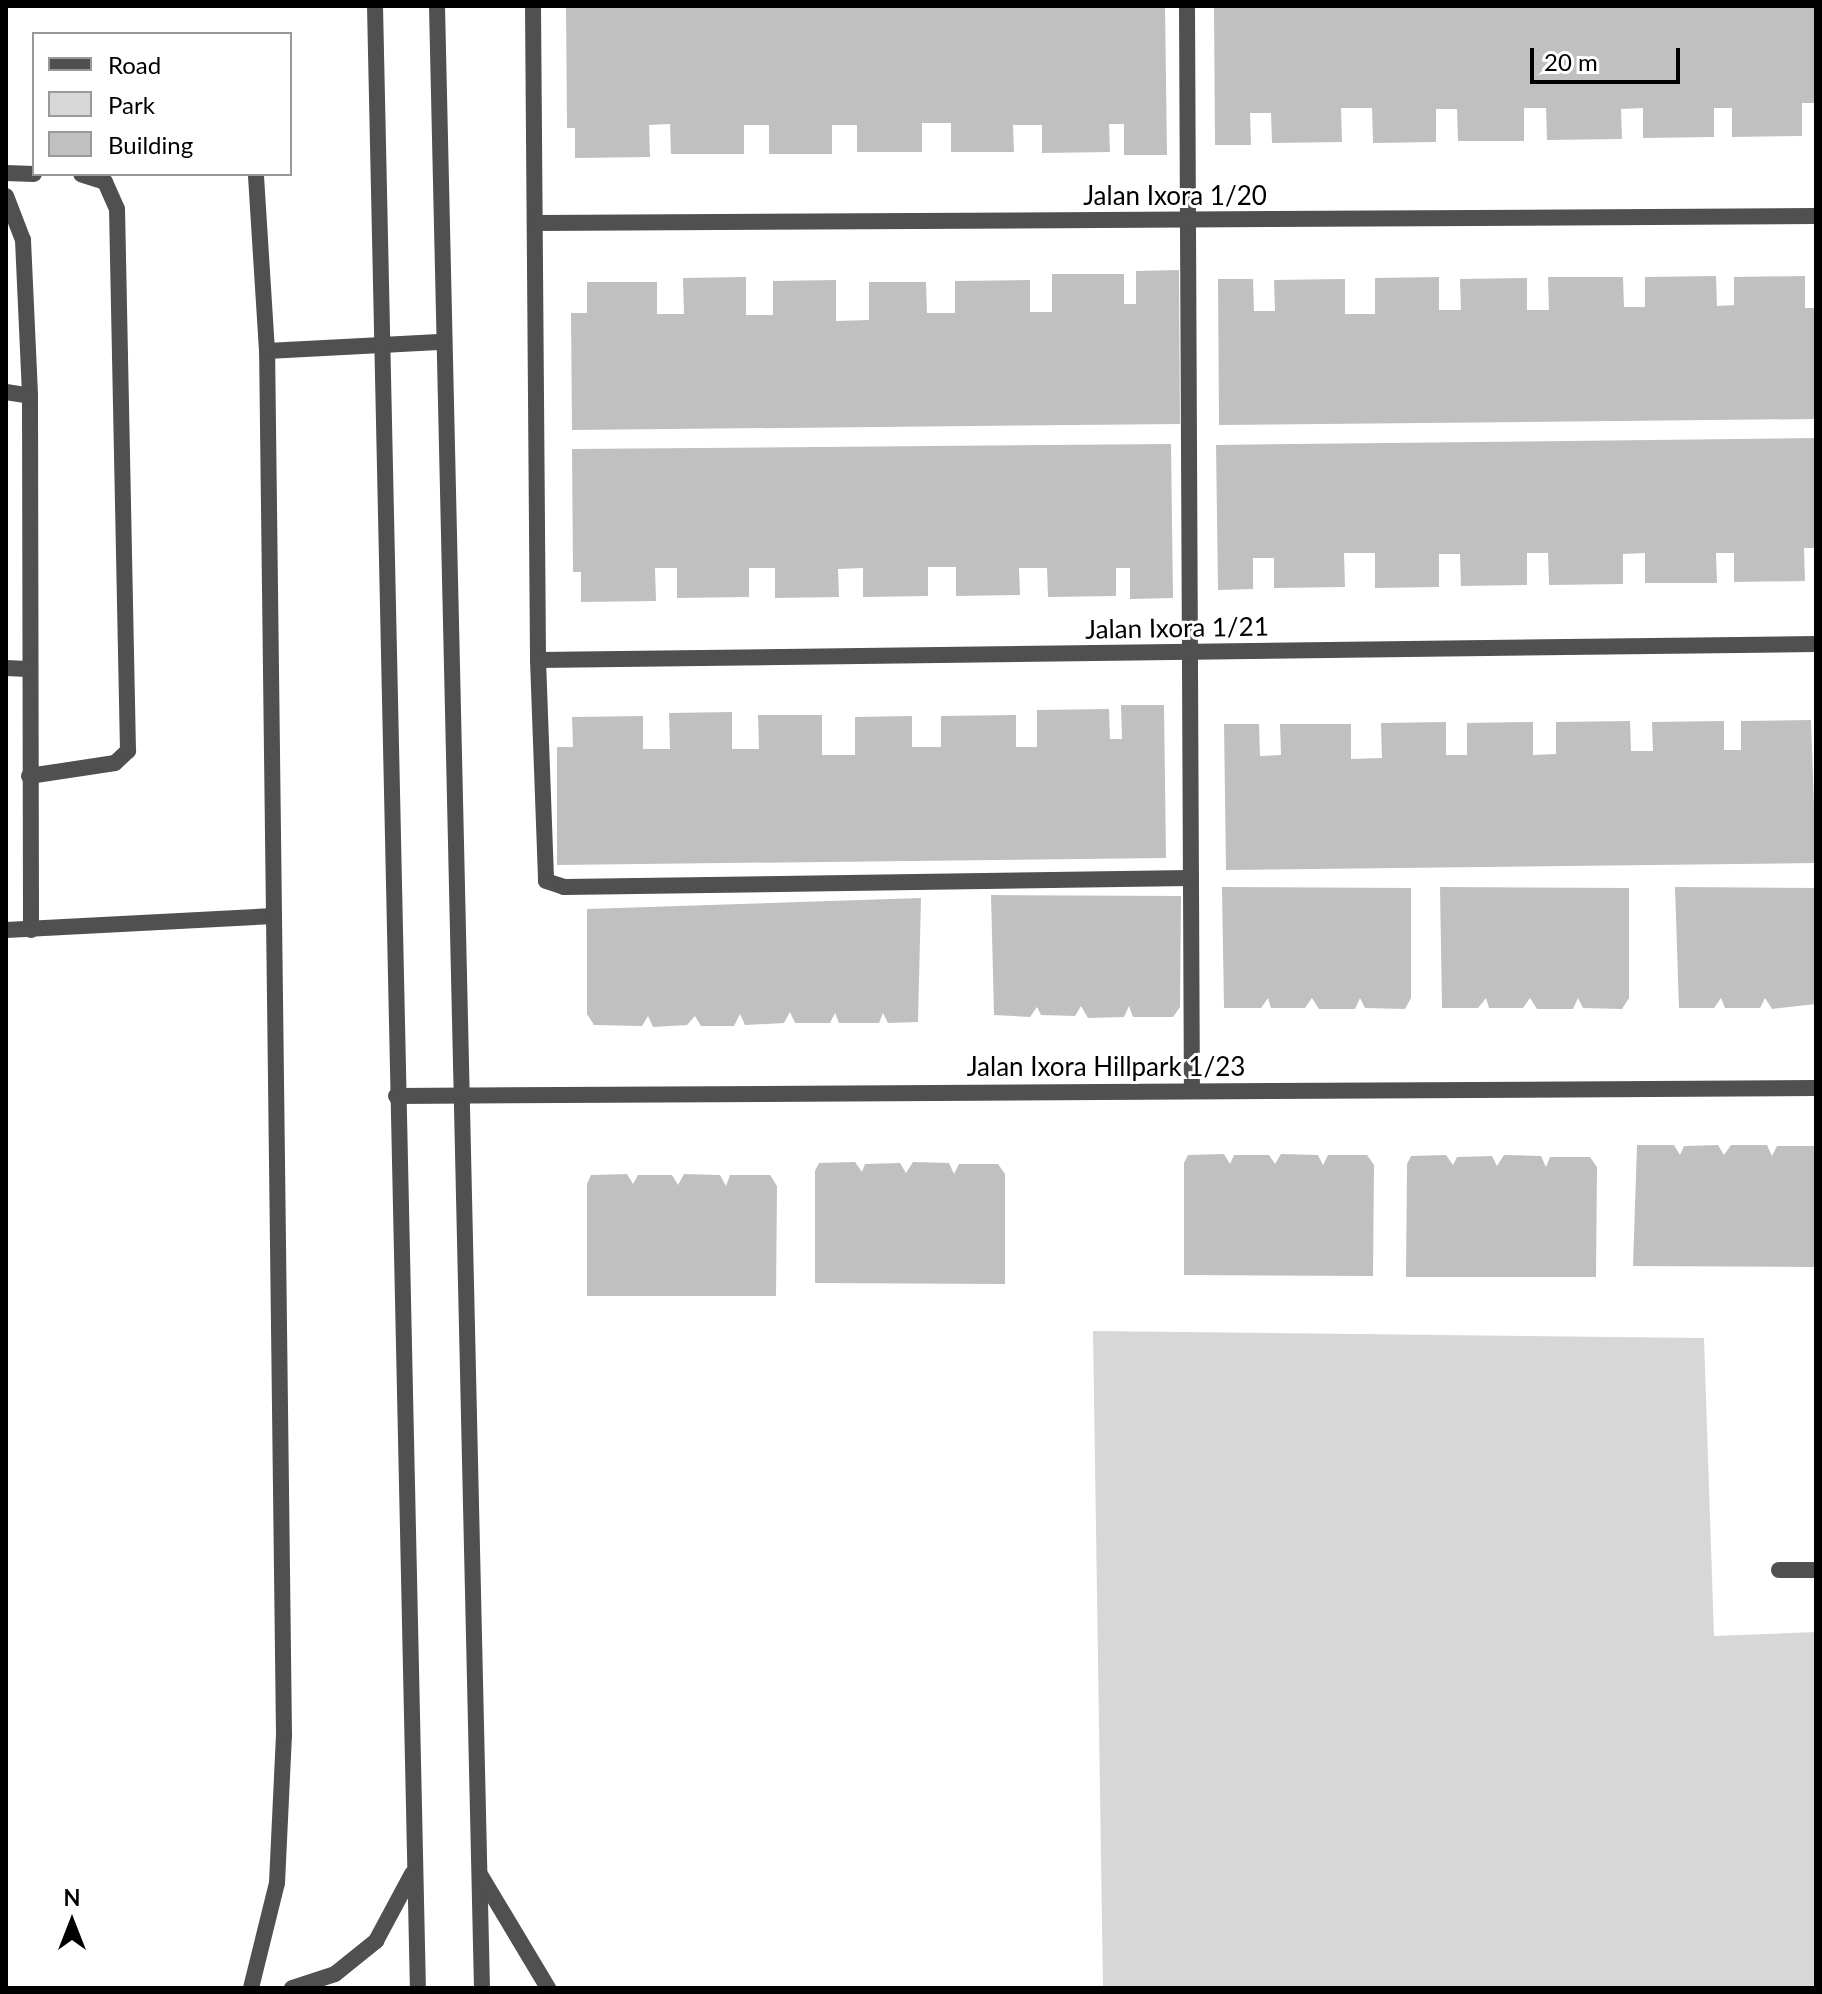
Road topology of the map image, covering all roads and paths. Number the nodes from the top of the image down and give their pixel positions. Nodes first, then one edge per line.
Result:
1 (375, 6) edge
2 (437, 6) edge
3 (533, 6) edge
4 (1187, 6) edge
5 (6, 173) edge
6 (32, 174) edge
7 (87, 176) edge
8 (256, 176) edge
9 (6, 196) edge
10 (1816, 216) edge
11 (1188, 220) junction
12 (535, 223) junction
13 (439, 342) junction
14 (377, 345) junction
15 (267, 351) junction
16 (6, 392) edge
17 (30, 396) junction
18 (1816, 644) edge
19 (1189, 651) junction
20 (538, 660) junction
21 (6, 668) edge
22 (27, 669) junction
23 (29, 776) junction
24 (1191, 878) junction
25 (269, 916) junction
26 (6, 930) edge
27 (31, 930) junction
28 (1816, 1088) edge
29 (1192, 1091) junction
30 (460, 1094) junction
31 (396, 1096) junction
32 (1779, 1570) dead end
33 (1816, 1570) edge
34 (414, 1871) junction
35 (478, 1871) junction
36 (251, 1988) edge
37 (292, 1988) edge
38 (418, 1988) edge
39 (482, 1988) edge
40 (548, 1988) edge

1 - 14 street
2 - 13 street
3 - 12 street
4 - 11 street
5 - 6 street
7 - 23 street
8 - 15 street
9 - 17 street
10 - 11 street, Jalan Ixora 1/20
11 - 12 street, Jalan Ixora 1/20
11 - 19 street
12 - 20 street
13 - 14 street
13 - 30 street
14 - 15 street
14 - 31 street
15 - 25 street
16 - 17 street
17 - 22 street
18 - 19 street, Jalan Ixora 1/21
19 - 20 street, Jalan Ixora 1/21
19 - 24 street
20 - 24 street
21 - 22 street
22 - 23 street
23 - 27 street
24 - 29 street
25 - 27 street
25 - 36 street
26 - 27 street
28 - 29 street, Jalan Ixora Hillpark 1/23
29 - 30 street, Jalan Ixora Hillpark 1/23
30 - 31 street, Jalan Ixora Hillpark 1/23
30 - 35 street
31 - 34 street
32 - 33 street
34 - 37 street
34 - 38 street
35 - 39 street
35 - 40 street

